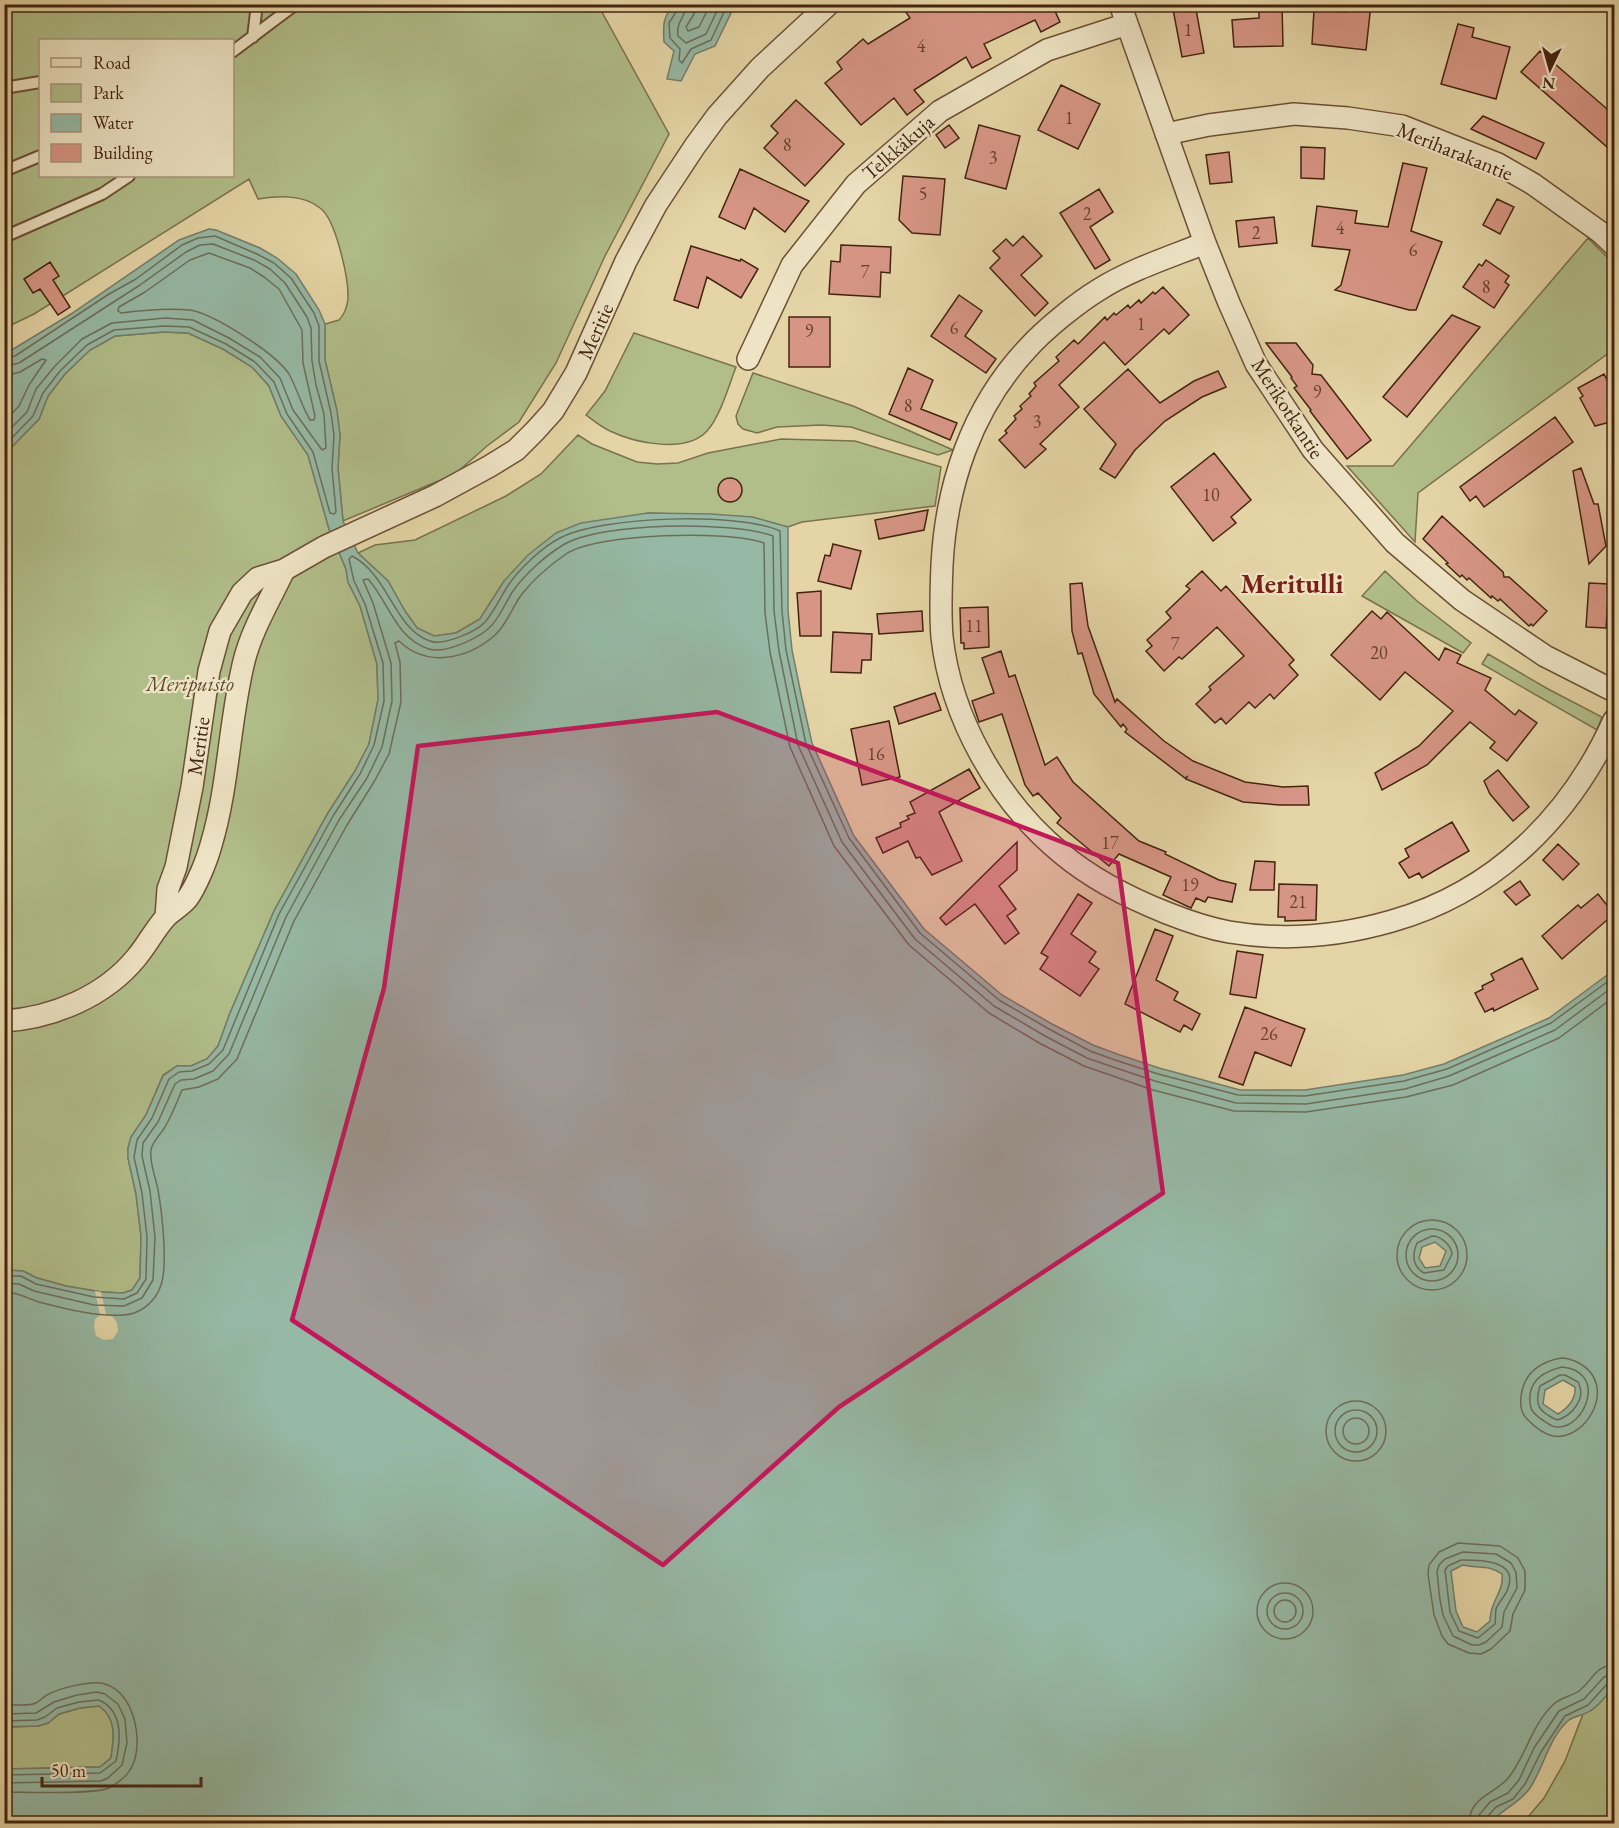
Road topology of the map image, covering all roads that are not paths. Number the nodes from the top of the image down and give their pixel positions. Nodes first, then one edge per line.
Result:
1 (257, 4) edge
2 (297, 4) edge
3 (829, 4) edge
4 (1123, 14) edge
5 (253, 37) junction
6 (234, 51) edge
7 (39, 82) edge
8 (4, 88) edge
9 (1166, 134) junction
10 (39, 156) edge
11 (4, 171) edge
12 (128, 177) edge
13 (4, 237) edge
14 (1205, 243) junction
15 (1614, 245) edge
16 (748, 359) dead end
17 (284, 570) junction
18 (1614, 691) edge
19 (1614, 720) edge
20 (166, 917) junction
21 (4, 1021) edge

1 - 5 lane
2 - 5 lane
3 - 17 street, Meritie
4 - 9 street, Merikotkantie
4 - 16 street, Telkkäkuja
5 - 6 lane
7 - 8 lane
9 - 14 street, Merikotkantie
9 - 15 street, Meriharakantie
10 - 11 lane
12 - 13 lane
14 - 18 street, Merikotkantie
14 - 19 street
17 - 20 street, Meritie
17 - 20 street, Meritie
20 - 21 street, Meritie

